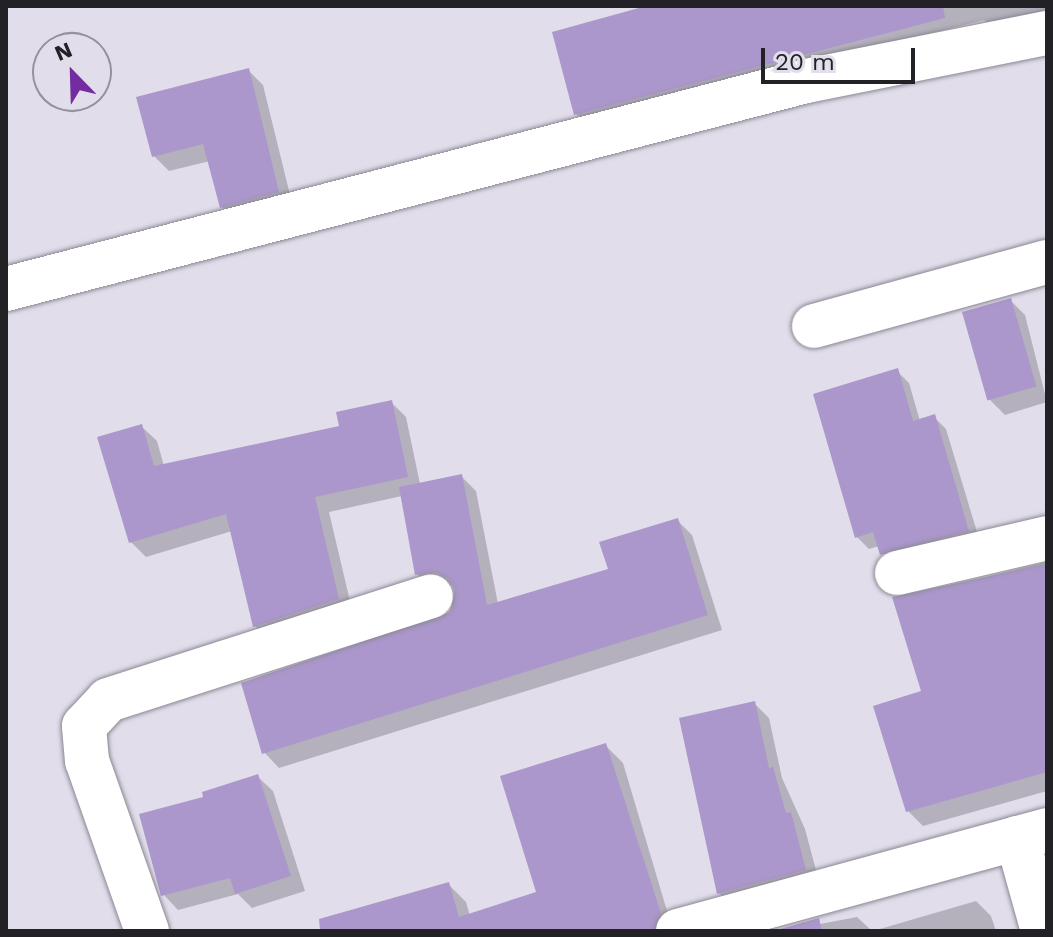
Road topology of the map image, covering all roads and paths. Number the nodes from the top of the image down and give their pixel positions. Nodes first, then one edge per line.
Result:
1 (1047, 33) edge
2 (1047, 262) edge
3 (6, 289) edge
4 (814, 326) dead end
5 (1047, 538) edge
6 (897, 573) dead end
7 (431, 596) dead end
8 (1032, 834) edge
9 (147, 931) edge
10 (678, 931) edge
11 (1043, 931) edge

1 - 3 street
2 - 4 street
5 - 6 street
7 - 9 street
8 - 10 street
8 - 11 street

